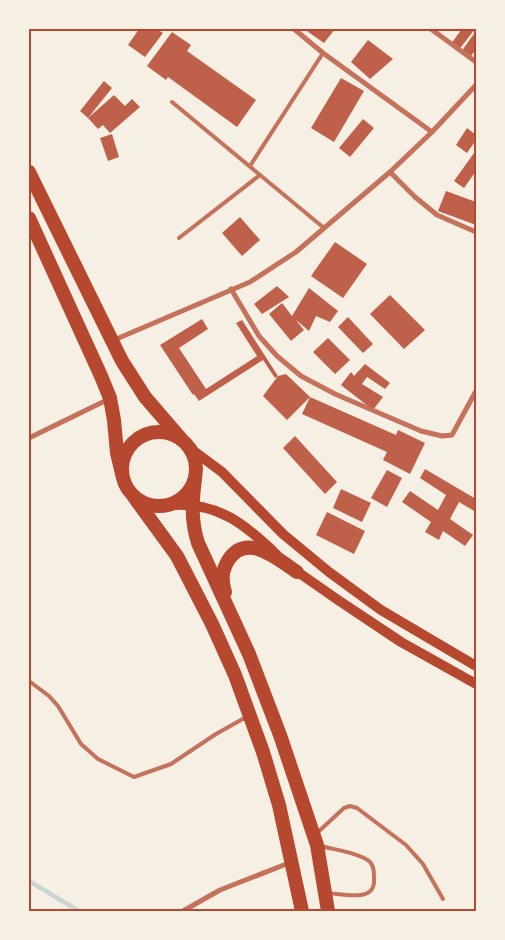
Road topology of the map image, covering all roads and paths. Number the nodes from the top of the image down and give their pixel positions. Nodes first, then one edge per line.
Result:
1 (294, 29) edge
2 (431, 29) edge
3 (323, 53) junction
4 (476, 62) edge
5 (476, 85) edge
6 (172, 102) dead end
7 (432, 132) junction
8 (250, 166) junction
9 (29, 172) edge
10 (390, 172) junction
11 (260, 175) junction
12 (29, 218) edge
13 (324, 228) junction
14 (476, 232) edge
15 (179, 238) dead end
16 (231, 289) junction
17 (111, 342) junction
18 (476, 391) edge
19 (110, 398) junction
20 (29, 438) edge
21 (186, 445) junction
22 (122, 474) junction
23 (195, 479) junction
24 (134, 497) junction
25 (171, 505) junction
26 (192, 505) junction
27 (297, 572) junction
28 (230, 612) junction
29 (476, 666) edge
30 (29, 680) edge
31 (476, 684) edge
32 (250, 715) junction
33 (315, 840) junction
34 (292, 862) junction
35 (325, 893) junction
36 (443, 900) dead end
37 (183, 911) edge
38 (302, 911) edge
39 (328, 911) edge

1 - 3 street
2 - 4 street
3 - 7 street
3 - 8 lane
5 - 7 street
6 - 8 lane
7 - 10 street
8 - 11 lane
9 - 17 highway
10 - 13 street
10 - 14 street
11 - 13 lane
11 - 15 lane
12 - 19 highway
13 - 16 street
16 - 17 street
16 - 18 street
17 - 21 highway
19 - 20 street
19 - 22 highway
21 - 22 highway
21 - 23 highway
21 - 29 main road
22 - 24 highway
23 - 25 highway
23 - 26 highway
24 - 25 highway
24 - 32 highway
25 - 26 main road
26 - 27 main road
26 - 28 highway
27 - 28 highway
27 - 31 main road
28 - 33 highway
30 - 32 lane
32 - 34 highway
33 - 35 highway
33 - 35 lane
33 - 36 lane
34 - 37 street
34 - 38 highway
35 - 39 highway

